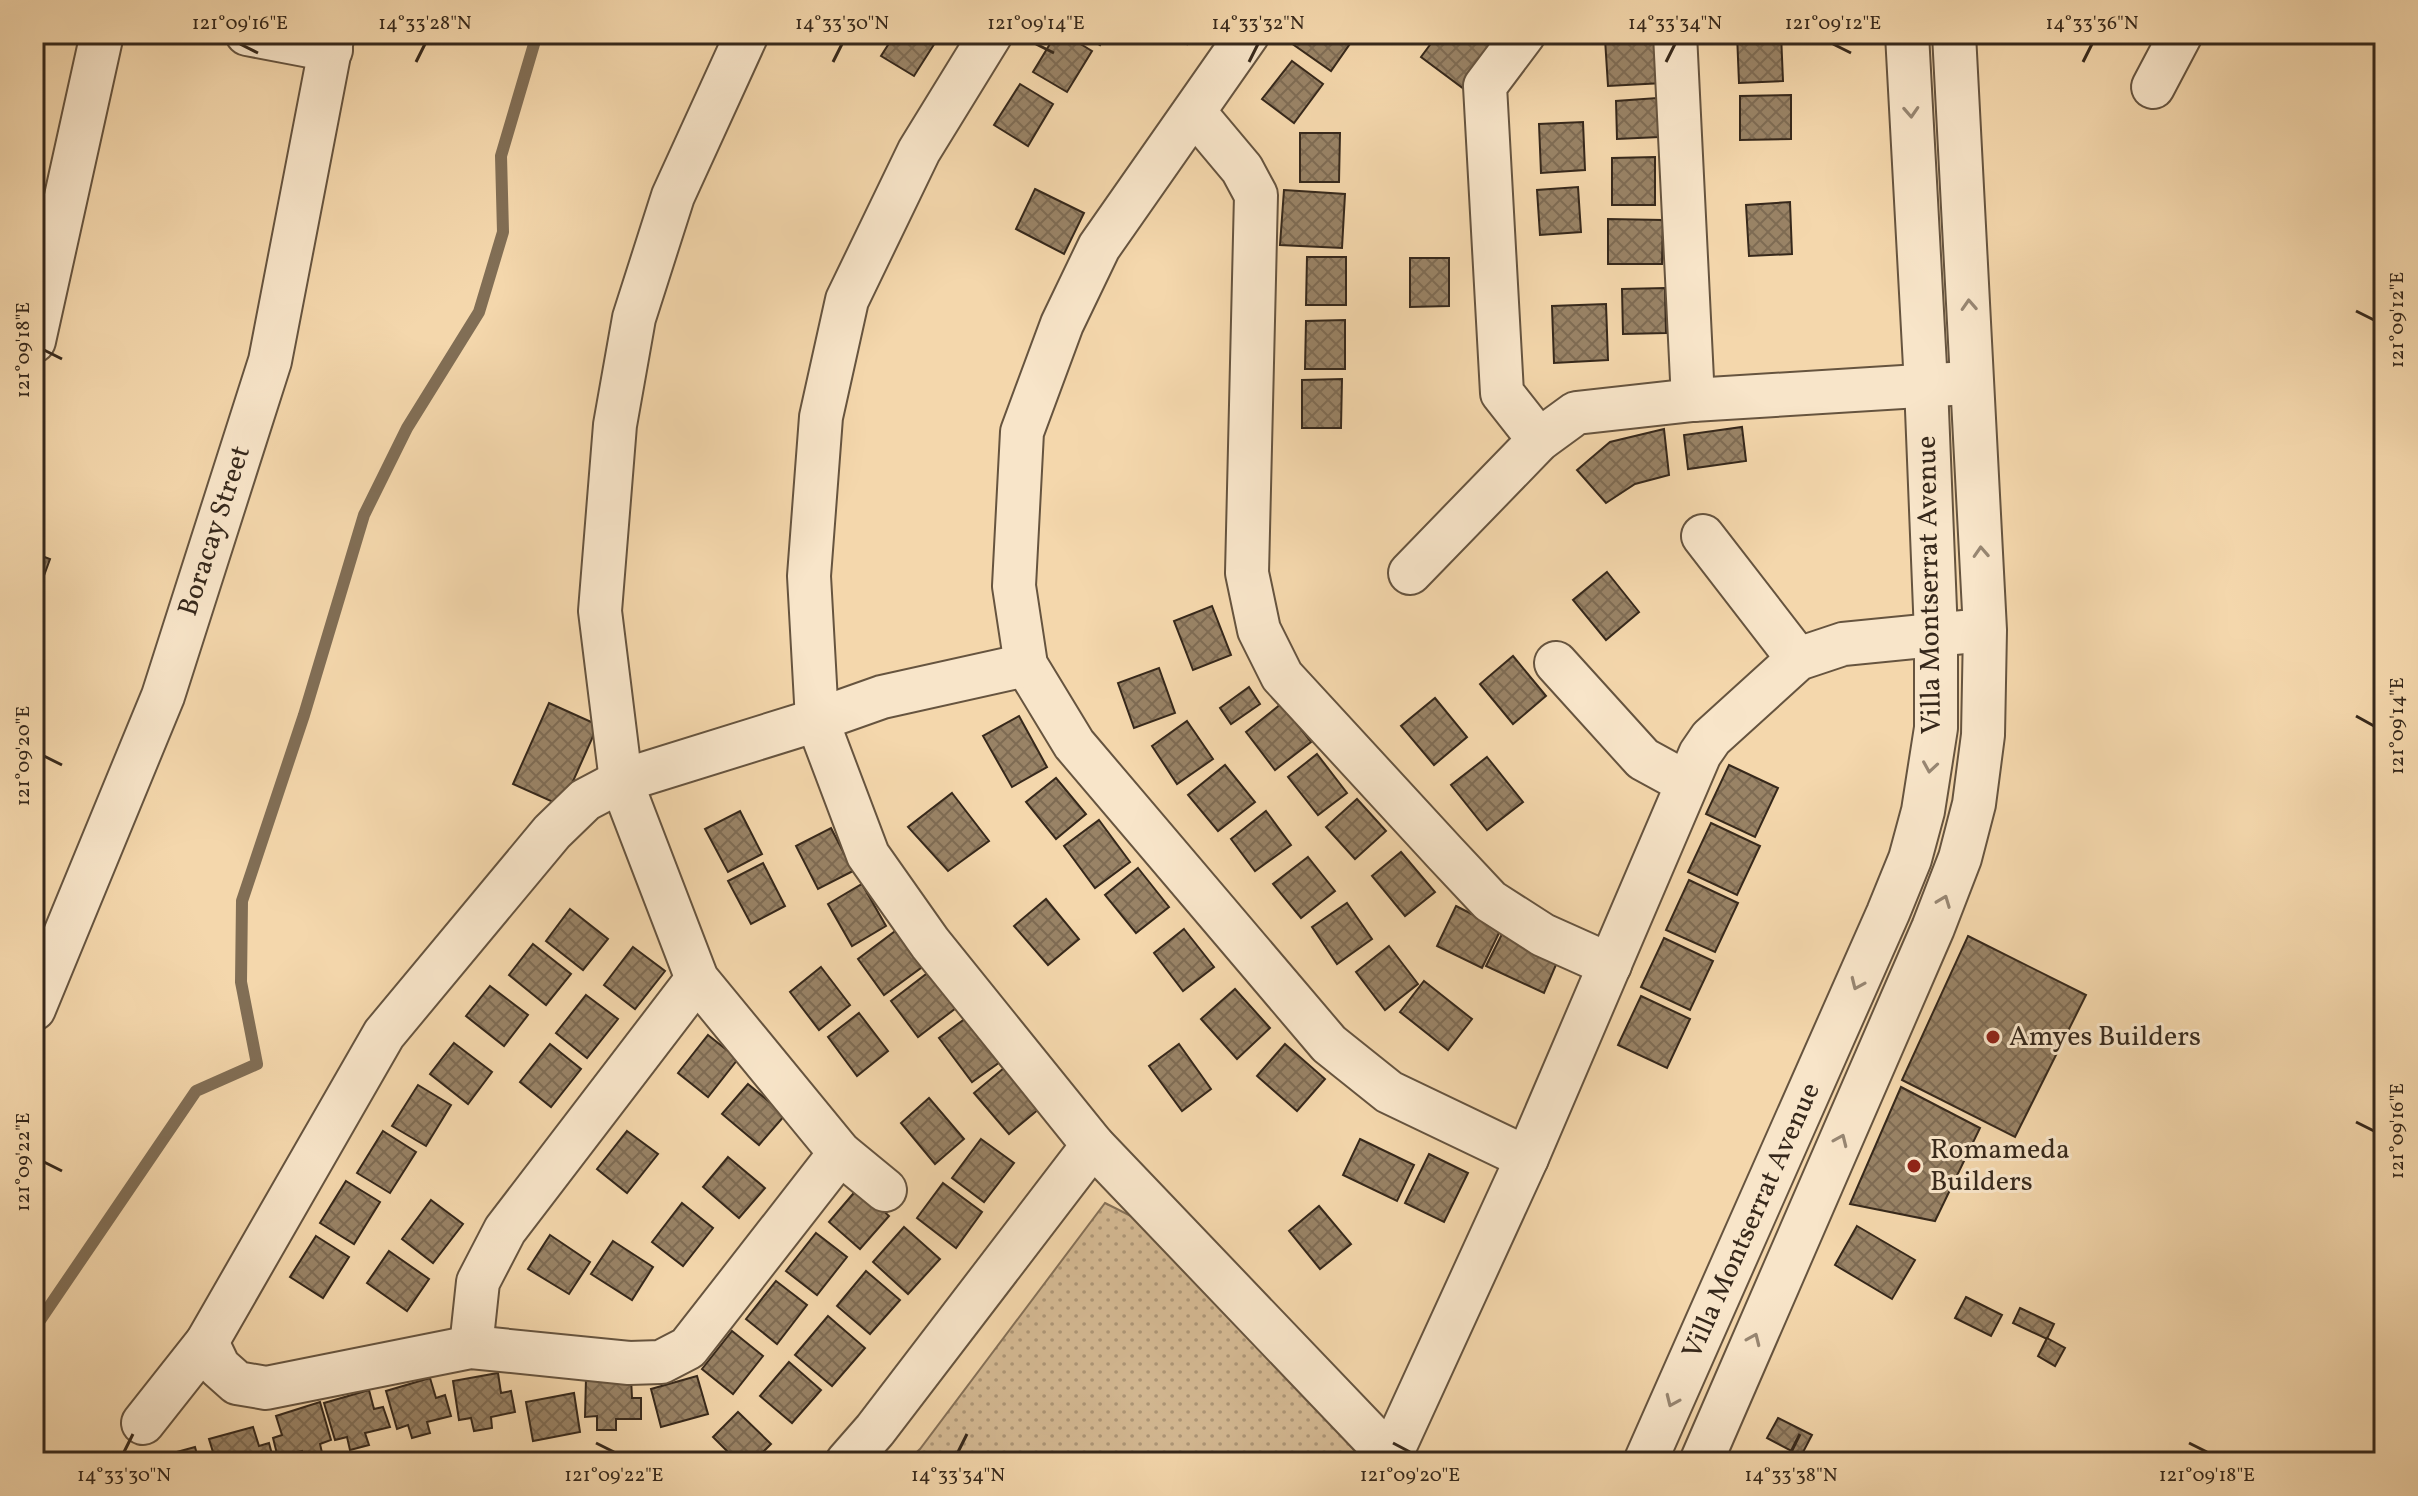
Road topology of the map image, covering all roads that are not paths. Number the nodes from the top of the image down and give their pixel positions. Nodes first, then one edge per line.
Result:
1 (102, 34) edge
2 (247, 34) edge
3 (747, 34) edge
4 (991, 34) edge
5 (1248, 34) edge
6 (1524, 34) edge
7 (1675, 34) edge
8 (1907, 34) edge
9 (1954, 34) edge
10 (2179, 35) edge
11 (332, 42) edge
12 (2153, 87) dead end
13 (1195, 113) junction
14 (34, 341) edge
15 (1973, 383) junction
16 (1926, 385) junction
17 (1693, 400) junction
18 (1539, 440) junction
19 (1703, 536) dead end
20 (1410, 573) dead end
21 (1985, 630) junction
22 (1936, 634) junction
23 (1798, 659) junction
24 (1556, 663) dead end
25 (1026, 665) junction
26 (817, 720) junction
27 (621, 781) junction
28 (1687, 783) junction
29 (1610, 965) junction
30 (697, 979) junction
31 (35, 1006) edge
32 (1093, 1145) junction
33 (840, 1153) junction
34 (1527, 1158) junction
35 (885, 1190) dead end
36 (207, 1342) junction
37 (471, 1347) junction
38 (143, 1423) dead end
39 (1393, 1460) edge
40 (847, 1462) edge
41 (1645, 1462) edge
42 (1701, 1462) edge

1 - 14 street
2 - 11 street
3 - 27 street
4 - 26 street
5 - 13 street
6 - 18 street
7 - 17 street
8 -> 16 street, Villa Montserrat Avenue
15 -> 9 street, Villa Montserrat Avenue
10 - 12 street
11 - 31 street, Boracay Street
13 - 25 street
13 - 29 street
15 - 16 street
21 -> 15 street, Villa Montserrat Avenue
16 - 17 street
16 - 22 street, Villa Montserrat Avenue
17 - 18 street
18 - 20 street
19 - 23 street
21 - 22 street
42 -> 21 street, Villa Montserrat Avenue
22 - 23 street
22 -> 41 street, Villa Montserrat Avenue
23 - 28 street
24 - 28 street
25 - 26 street
25 - 34 street
26 - 27 street
26 - 32 street
27 - 30 street
27 - 36 street
28 - 29 street
29 - 34 street
30 - 33 street
30 - 37 street
32 - 39 street
32 - 40 street
33 - 35 street
33 - 37 street
34 - 39 street
36 - 37 street
36 - 38 street

